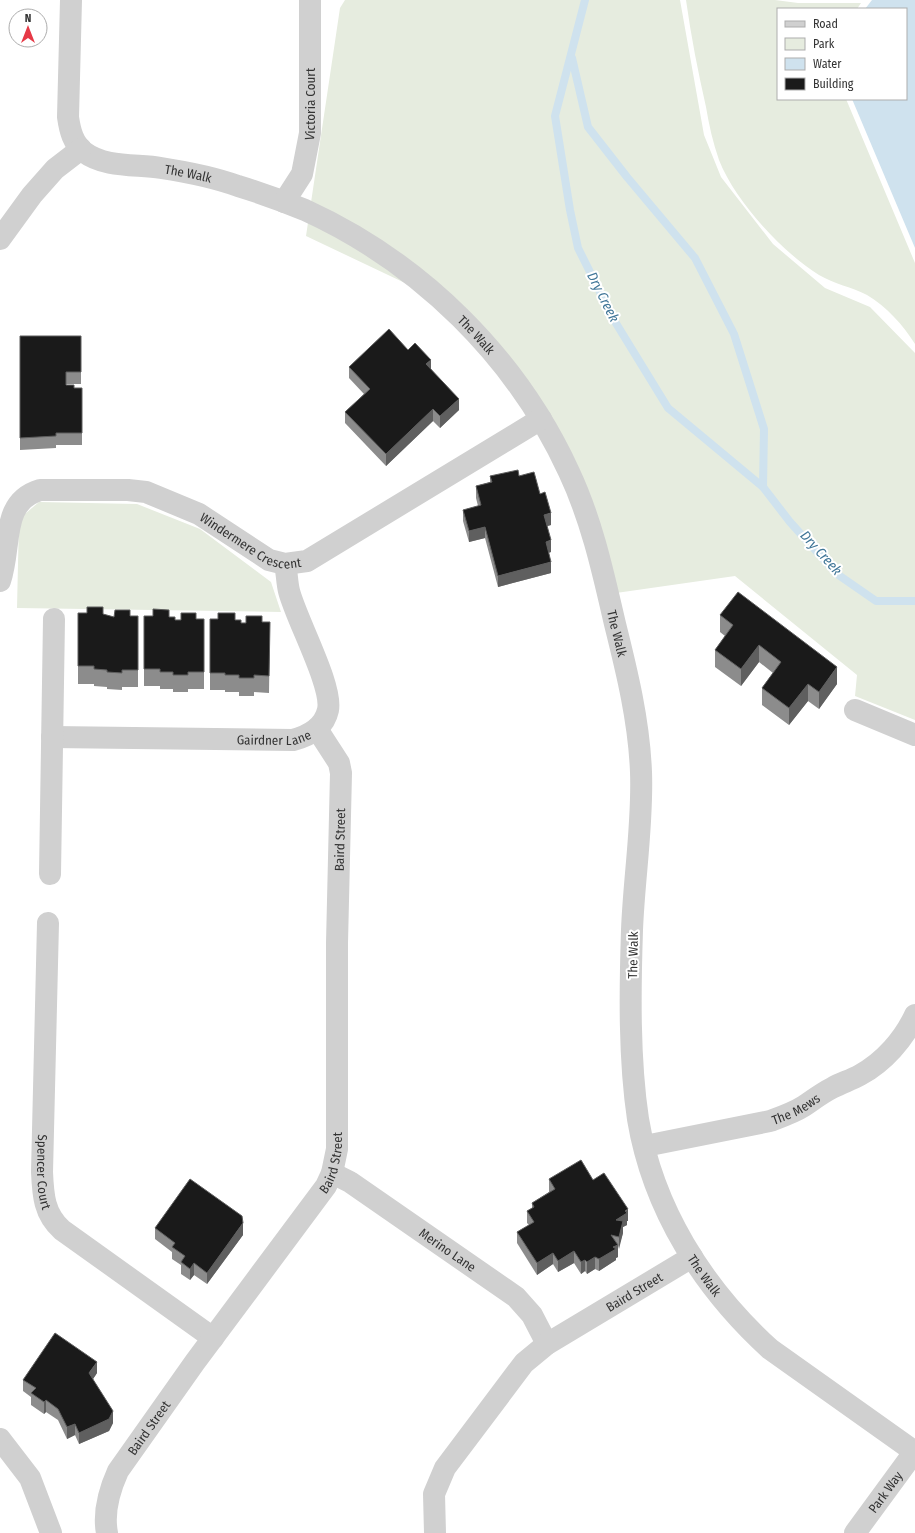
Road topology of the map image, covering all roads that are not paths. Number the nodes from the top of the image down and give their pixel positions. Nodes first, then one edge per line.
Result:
1 (71, 0) edge
2 (310, 0) edge
3 (81, 149) junction
4 (284, 202) junction
5 (0, 239) edge
6 (541, 419) junction
7 (285, 564) junction
8 (0, 581) edge
9 (54, 619) dead end
10 (856, 710) dead end
11 (317, 729) junction
12 (915, 735) edge
13 (52, 737) junction
14 (50, 874) dead end
15 (48, 923) dead end
16 (915, 1015) edge
17 (645, 1146) junction
18 (332, 1173) junction
19 (692, 1257) junction
20 (213, 1338) junction
21 (547, 1344) junction
22 (0, 1439) edge
23 (915, 1452) edge
24 (51, 1533) edge
25 (107, 1533) edge
26 (435, 1533) edge
27 (855, 1533) edge

1 - 3 street, The Walk
2 - 4 street, Victoria Court
3 - 4 street, The Walk
3 - 5 street
4 - 6 street, The Walk
6 - 7 street, Windermere Crescent
6 - 17 street, The Walk
7 - 8 street, Windermere Crescent
7 - 11 street, Gairdner Lane
9 - 13 street
10 - 12 street
11 - 13 street, Gairdner Lane
11 - 18 street, Baird Street
13 - 14 street
15 - 20 street, Spencer Court
16 - 17 street, The Mews
17 - 19 street, The Walk
18 - 20 street, Baird Street
18 - 21 street, Merino Lane
19 - 21 street, Baird Street
19 - 23 street, The Walk
20 - 25 street, Baird Street
21 - 26 street, Baird Street
22 - 24 street
23 - 27 street, Park Way

